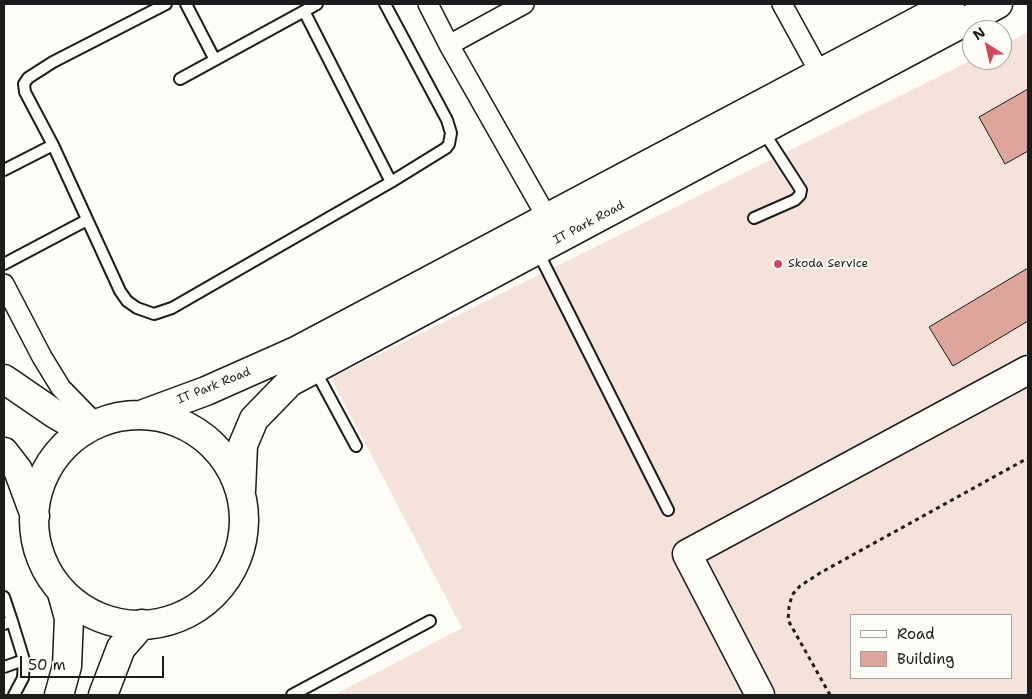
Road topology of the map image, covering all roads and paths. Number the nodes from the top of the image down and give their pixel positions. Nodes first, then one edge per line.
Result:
1 (166, 4) edge
2 (186, 4) edge
3 (317, 4) edge
4 (385, 4) edge
5 (428, 4) edge
6 (524, 4) edge
7 (782, 4) edge
8 (950, 4) edge
9 (998, 4) edge
10 (304, 11) junction
11 (449, 45) junction
12 (214, 60) junction
13 (180, 79) dead end
14 (826, 83) junction
15 (763, 130) junction
16 (53, 145) junction
17 (4, 170) edge
18 (391, 182) junction
19 (754, 218) dead end
20 (86, 220) junction
21 (548, 236) junction
22 (4, 264) edge
23 (4, 284) edge
24 (314, 369) junction
25 (1028, 370) edge
26 (4, 378) edge
27 (141, 415) junction
28 (90, 427) junction
29 (356, 446) dead end
30 (4, 452) edge
31 (1028, 458) edge
32 (242, 491) junction
33 (668, 510) dead end
34 (35, 517) junction
35 (62, 592) junction
36 (4, 597) edge
37 (430, 621) dead end
38 (8, 623) edge
39 (142, 624) junction
40 (24, 660) junction
41 (4, 667) edge
42 (14, 695) edge
43 (59, 695) edge
44 (103, 695) edge
45 (292, 695) edge
46 (760, 695) edge
47 (830, 695) edge

1 - 16 lane
2 - 12 lane
3 - 10 lane
4 - 18 lane
5 - 11 street
6 - 11 street
7 - 14 street
8 - 14 street, IT Park Road
9 - 14 street, IT Park Road
10 - 12 lane
10 - 18 lane
11 - 21 street
12 - 13 lane
14 - 15 street, IT Park Road
14 - 21 street, IT Park Road
15 - 19 lane
15 - 21 street, IT Park Road
16 - 17 lane
16 - 20 lane
18 - 20 lane
20 - 22 lane
21 - 24 street, IT Park Road
21 - 27 street, IT Park Road
21 - 33 lane
23 - 28 street
24 - 29 lane
24 - 32 street, IT Park Road
25 - 46 street
26 - 28 street
27 - 28 street
27 - 32 street
28 - 34 street
30 - 34 street
31 - 47 path
32 - 39 street, IT Park Road
34 - 35 street
35 - 39 street, IT Park Road
35 - 43 street
36 - 38 lane
37 - 45 lane
38 - 40 lane
39 - 44 street
40 - 41 lane
40 - 42 lane

